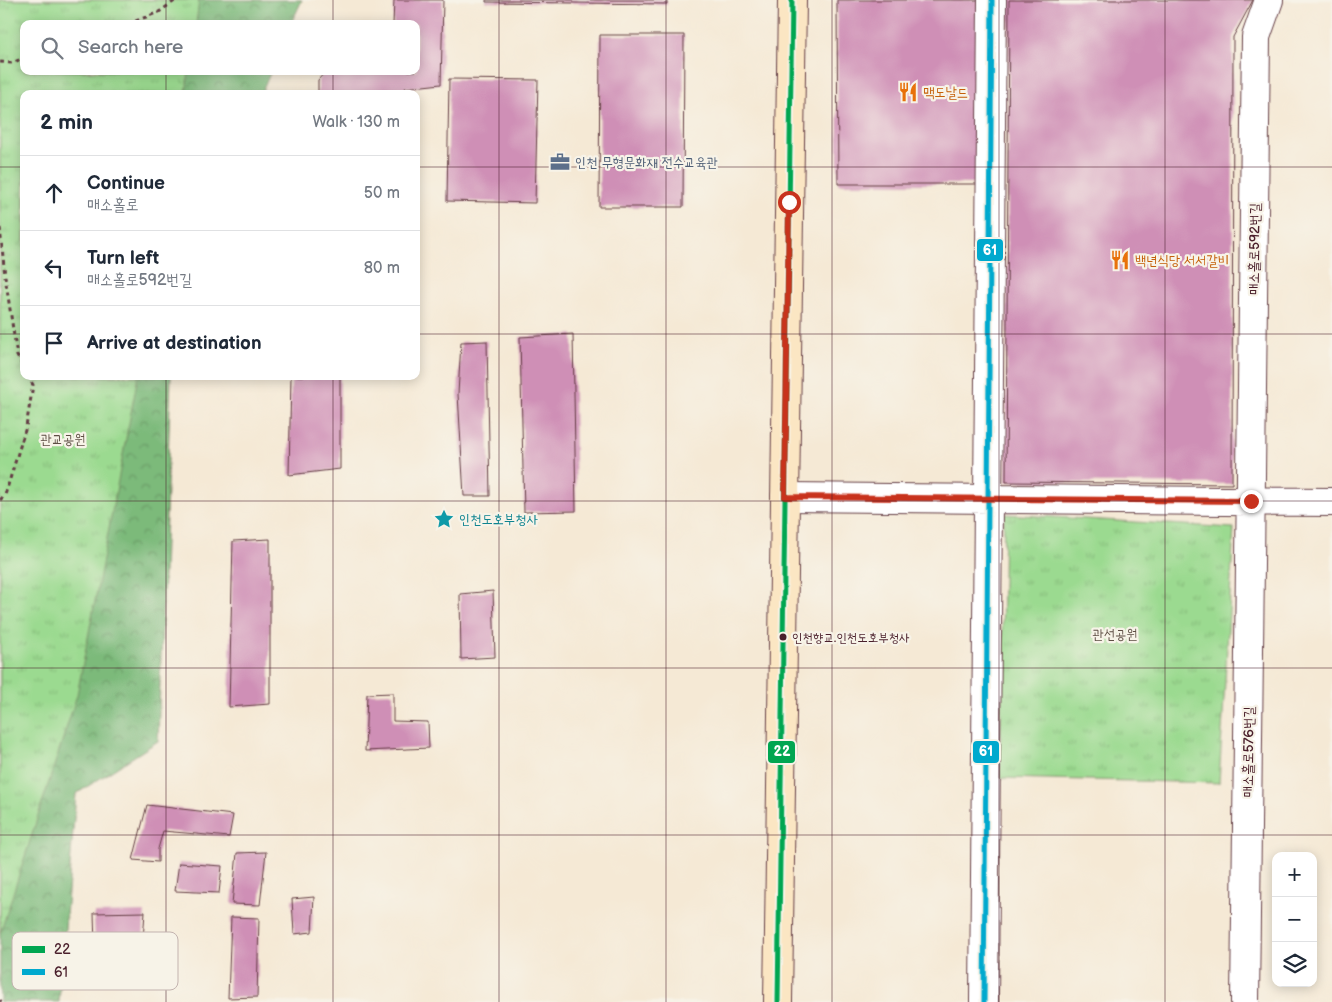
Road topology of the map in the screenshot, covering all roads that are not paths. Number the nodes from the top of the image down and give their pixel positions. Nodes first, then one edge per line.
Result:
1 (792, 0) edge
2 (992, 0) edge
3 (1269, 0) edge
4 (785, 497) junction
5 (988, 499) junction
6 (1251, 501) junction
7 (1332, 502) edge
8 (778, 1002) edge
9 (984, 1002) edge
10 (1245, 1002) edge

1 - 4 main road
2 - 5 street
3 - 6 street, 매소홀로592번길
4 - 5 street
4 - 8 main road
5 - 6 street
5 - 9 street
6 - 7 street
6 - 10 street, 매소홀로576번길

